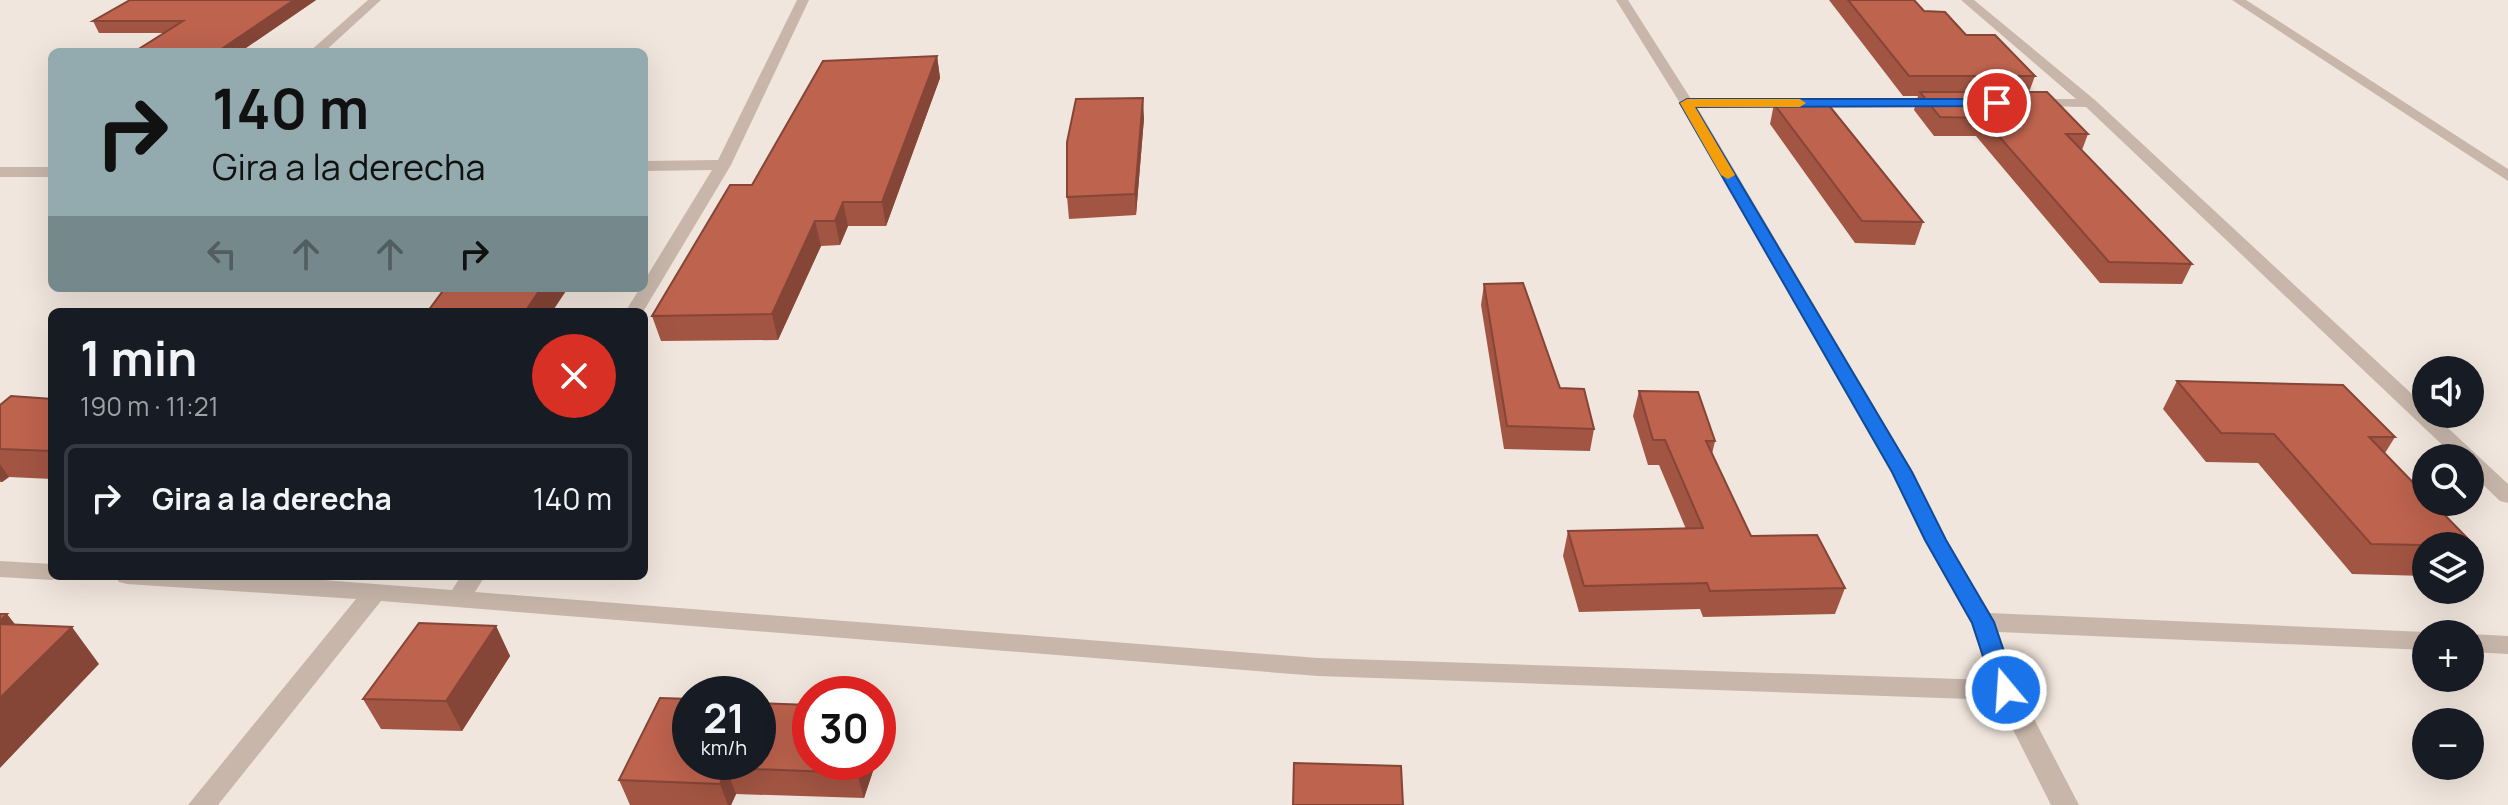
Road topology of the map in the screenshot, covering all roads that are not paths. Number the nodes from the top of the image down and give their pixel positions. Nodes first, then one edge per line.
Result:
1 (375, 0) edge
2 (803, 0) edge
3 (1622, 0) edge
4 (1967, 0) edge
5 (2238, 0) edge
6 (321, 48) edge
7 (1687, 103) junction
8 (1966, 103) edge
9 (2012, 103) edge
10 (2090, 103) junction
11 (723, 165) junction
12 (648, 166) edge
13 (0, 172) edge
14 (48, 172) edge
15 (2508, 176) edge
16 (648, 289) edge
17 (2453, 444) edge
18 (2484, 473) edge
19 (2508, 496) edge
20 (0, 569) edge
21 (48, 572) edge
22 (185, 580) edge
23 (471, 580) edge
24 (375, 593) junction
25 (459, 599) junction
26 (1983, 622) junction
27 (2412, 640) edge
28 (2484, 644) edge
29 (2508, 645) edge
30 (2006, 690) junction
31 (202, 805) edge
32 (2065, 805) edge

1 - 6 street
2 - 11 street
3 - 7 street
4 - 10 street
5 - 15 street
7 - 8 street
7 - 26 street
9 - 10 street
10 - 17 street
11 - 12 street
11 - 16 street
13 - 14 street
18 - 19 street
20 - 21 street
22 - 24 street
23 - 25 street
24 - 25 street
24 - 31 street
25 - 30 street
26 - 27 street
26 - 30 street
28 - 29 street
30 - 32 street

